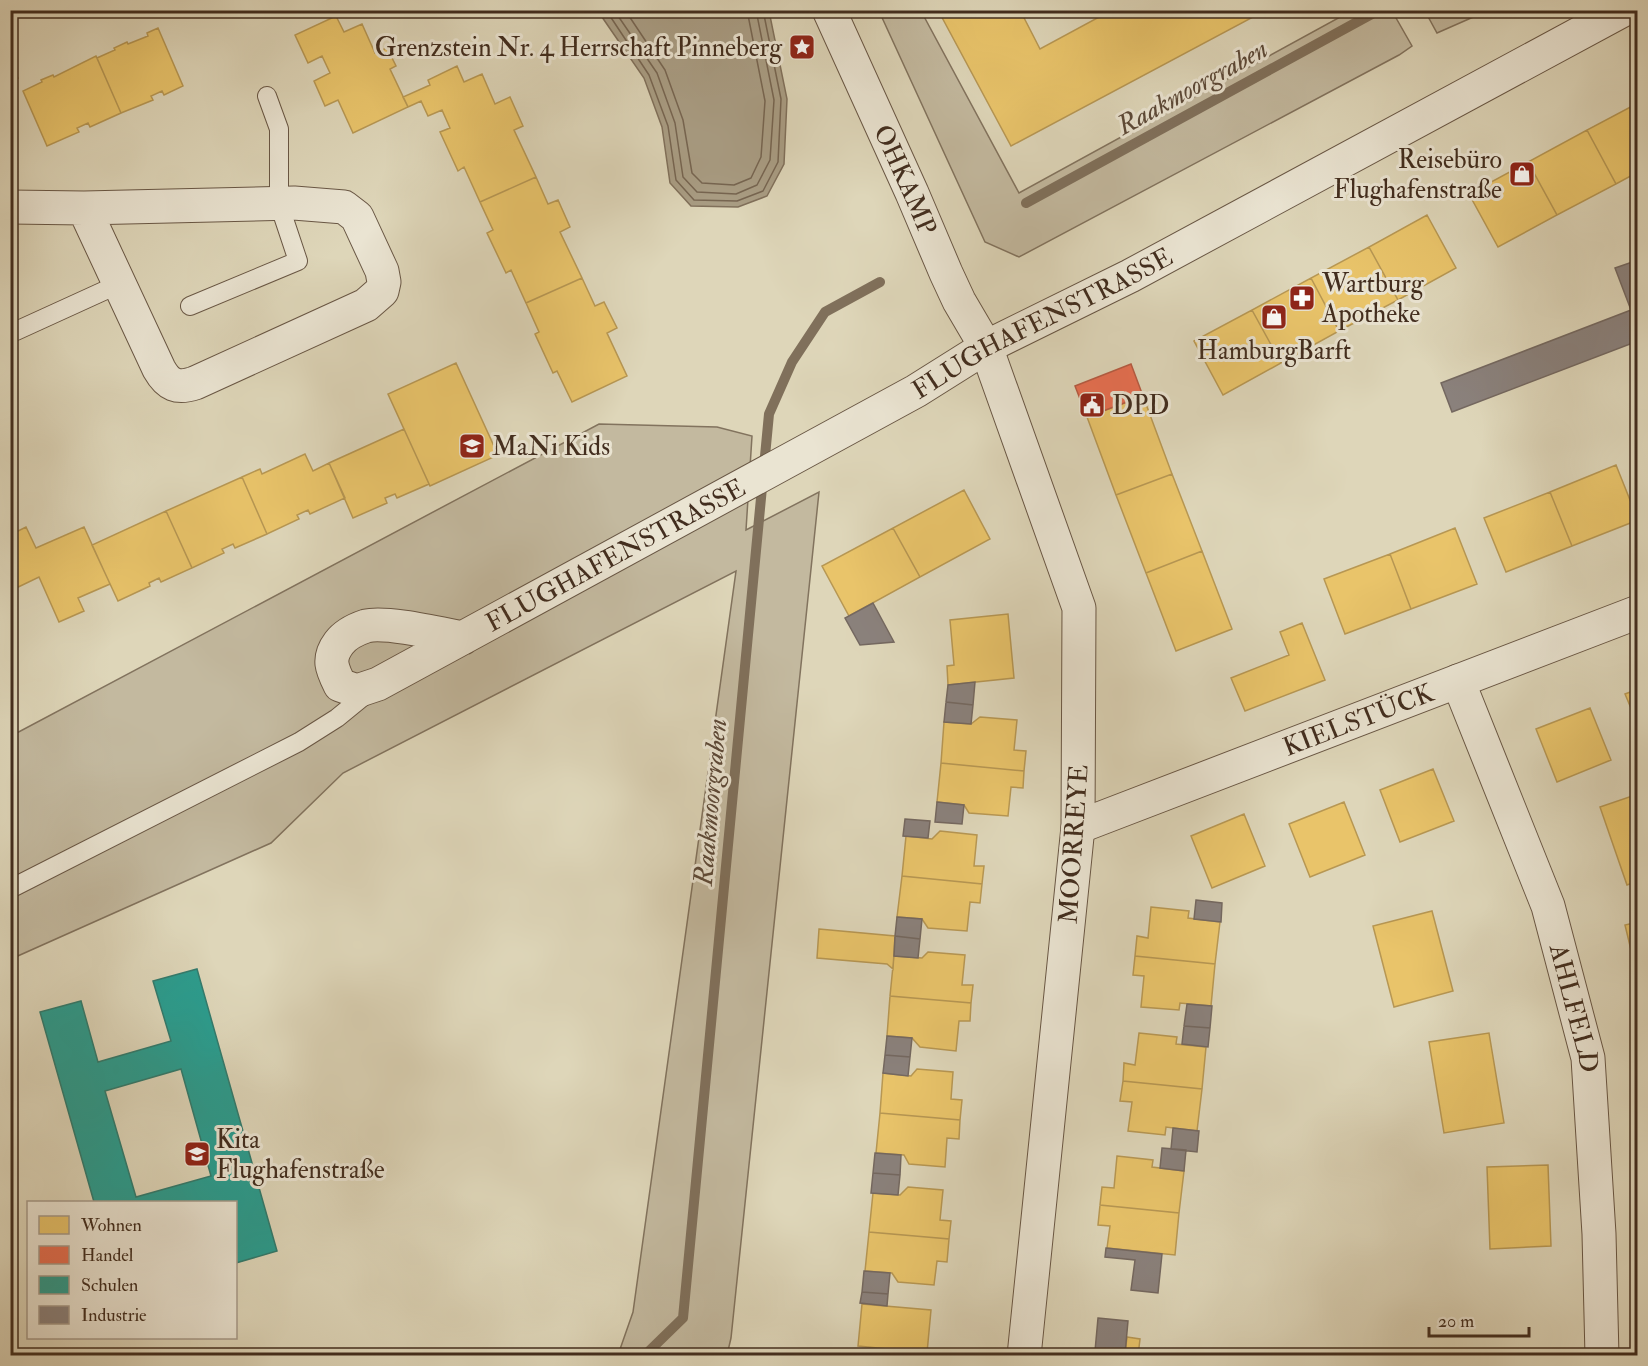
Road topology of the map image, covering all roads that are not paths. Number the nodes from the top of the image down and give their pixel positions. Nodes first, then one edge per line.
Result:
1 (829, 10) edge
2 (1623, 10) edge
3 (267, 96) dead end
4 (279, 204) junction
5 (10, 207) edge
6 (84, 208) junction
7 (119, 284) junction
8 (190, 306) dead end
9 (16, 332) dead end
10 (986, 346) junction
11 (1638, 612) edge
12 (463, 638) junction
13 (1458, 681) junction
14 (378, 684) junction
15 (1078, 827) junction
16 (10, 889) edge
17 (1024, 1356) edge
18 (1602, 1356) edge

1 - 10 street, OHKAMP
2 - 10 street, FLUGHAFENSTRASSE
3 - 4 lane
4 - 6 street
4 - 7 street
4 - 8 lane
5 - 6 street
6 - 7 street
7 - 9 lane
10 - 12 street, FLUGHAFENSTRASSE
10 - 15 street, MOORREYE
11 - 13 street, KIELSTÜCK
12 - 14 street, FLUGHAFENSTRASSE
12 - 14 street, FLUGHAFENSTRASSE
13 - 15 street, KIELSTÜCK
13 - 18 street, AHLFELD
14 - 16 lane
15 - 17 street, MOORREYE

